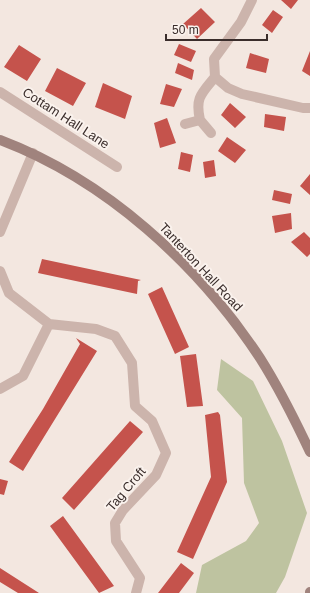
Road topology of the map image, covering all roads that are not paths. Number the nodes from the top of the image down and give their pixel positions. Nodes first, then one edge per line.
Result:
1 (252, 0) edge
2 (215, 77) junction
3 (0, 92) edge
4 (310, 108) edge
5 (200, 120) junction
6 (185, 124) dead end
7 (211, 133) dead end
8 (0, 140) edge
9 (33, 153) junction
10 (117, 167) dead end
11 (0, 232) edge
12 (0, 271) edge
13 (49, 324) junction
14 (0, 389) edge
15 (310, 452) edge
16 (136, 593) edge

1 - 2 street
2 - 4 street
2 - 5 street
3 - 10 street, Cottam Hall Lane
5 - 6 street
5 - 7 street
8 - 9 street, Tanterton Hall Road
9 - 11 street
9 - 15 street, Tanterton Hall Road
12 - 13 street
13 - 14 street
13 - 16 street, Tag Croft

